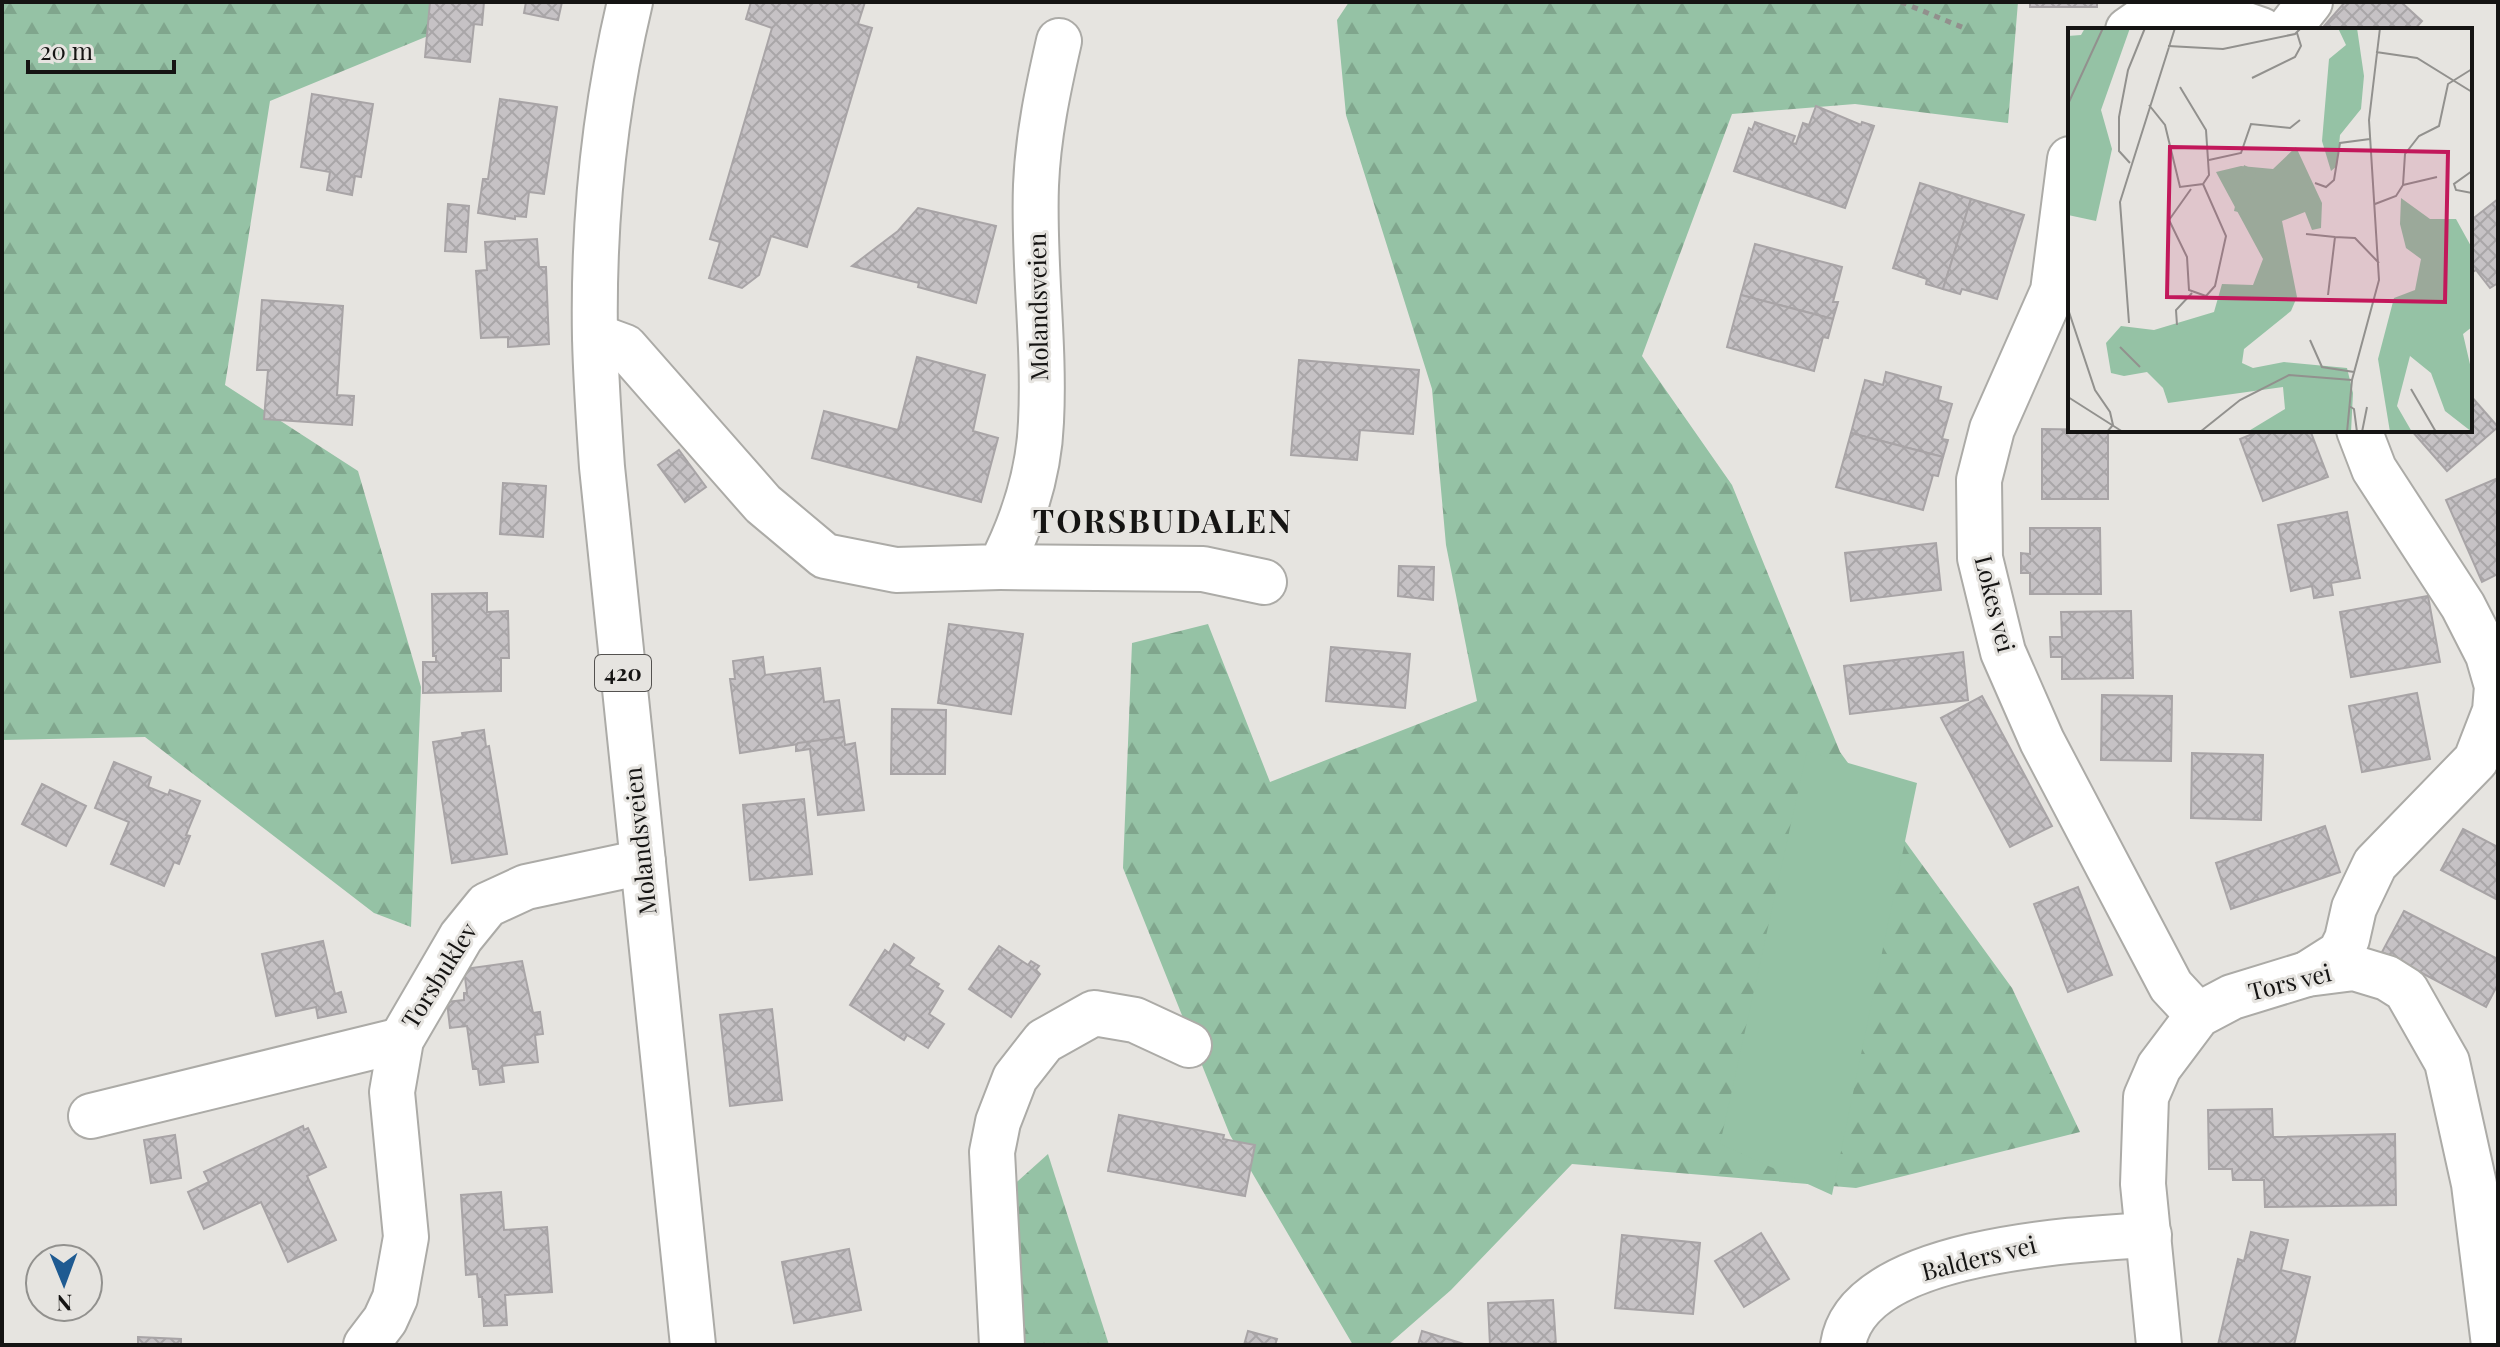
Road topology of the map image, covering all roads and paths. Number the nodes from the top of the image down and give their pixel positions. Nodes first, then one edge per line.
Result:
1 (630, 2) edge
2 (1901, 2) edge
3 (2310, 2) edge
4 (1964, 28) dead end
5 (2131, 28) edge
6 (2255, 28) edge
7 (2290, 28) edge
8 (1059, 41) dead end
9 (2068, 175) edge
10 (595, 336) junction
11 (2360, 432) edge
12 (1000, 567) junction
13 (1264, 582) dead end
14 (643, 862) junction
15 (2307, 974) junction
16 (2198, 1015) junction
17 (401, 1040) junction
18 (1189, 1045) dead end
19 (91, 1116) dead end
20 (2149, 1235) junction
21 (366, 1345) edge
22 (693, 1345) edge
23 (1002, 1345) edge
24 (1843, 1345) edge
25 (2159, 1345) edge
26 (2494, 1345) edge

1 - 10 street, Molandsveien / 420
2 - 4 path
3 - 7 street
5 - 6 street
8 - 12 street, Molandsveien
9 - 16 street, Lokes vei
10 - 12 street
10 - 14 street, Molandsveien / 420
11 - 15 street
12 - 13 street
14 - 17 street, Torsbuklev
14 - 22 street, Molandsveien / 420
15 - 16 street, Tors vei
15 - 26 street, Tors vei
16 - 20 street, Tors vei
17 - 19 street
17 - 21 street, Torsbuklev
18 - 23 street
20 - 24 street, Balders vei
20 - 25 street, Tors vei

